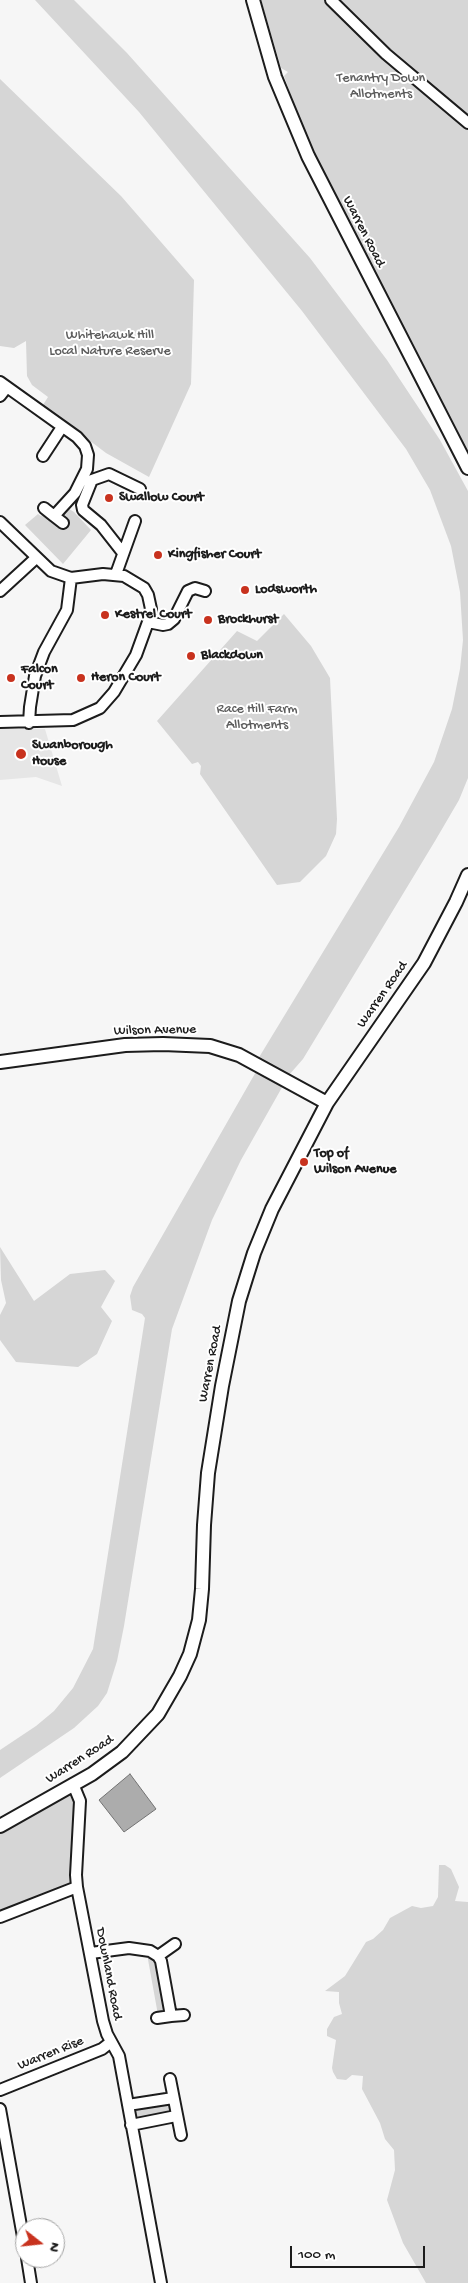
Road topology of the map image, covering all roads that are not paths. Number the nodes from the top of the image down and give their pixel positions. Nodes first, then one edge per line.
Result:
1 (253, 0) edge
2 (331, 0) edge
3 (468, 122) edge
4 (3, 384) edge
5 (0, 396) edge
6 (62, 427) junction
7 (43, 456) dead end
8 (468, 468) edge
9 (140, 489) dead end
10 (44, 508) dead end
11 (135, 520) dead end
12 (0, 522) edge
13 (123, 553) junction
14 (36, 558) junction
15 (116, 574) junction
16 (71, 578) junction
17 (0, 591) edge
18 (205, 591) dead end
19 (148, 622) junction
20 (0, 722) edge
21 (29, 723) junction
22 (468, 875) edge
23 (0, 1062) edge
24 (327, 1103) junction
25 (73, 1784) junction
26 (0, 1826) edge
27 (78, 1886) junction
28 (0, 1917) edge
29 (175, 1944) dead end
30 (91, 1953) junction
31 (158, 1956) junction
32 (184, 2015) dead end
33 (171, 2016) junction
34 (157, 2018) dead end
35 (111, 2042) junction
36 (170, 2078) dead end
37 (0, 2090) edge
38 (173, 2098) junction
39 (128, 2104) junction
40 (0, 2109) edge
41 (176, 2116) junction
42 (131, 2125) junction
43 (181, 2135) dead end
44 (20, 2218) edge
45 (29, 2268) edge
46 (31, 2283) edge
47 (161, 2283) edge

1 - 8 street, Warren Road
2 - 3 street
4 - 5 street
4 - 6 street
6 - 7 street
6 - 10 street
9 - 13 street
11 - 13 street
12 - 14 street
13 - 15 street
14 - 16 street
14 - 17 street
15 - 16 street
15 - 19 street
16 - 21 street
18 - 19 street
19 - 21 street
20 - 21 street
22 - 24 street, Warren Road
23 - 24 street, Wilson Avenue
24 - 25 street, Warren Road
25 - 26 street, Warren Road
25 - 27 street, Downland Road
27 - 28 street
27 - 30 street, Downland Road
29 - 31 street
30 - 31 street
30 - 35 street, Downland Road
31 - 33 street
32 - 33 street
33 - 34 street
35 - 37 street, Warren Rise
35 - 39 street, Downland Road
36 - 38 street
38 - 39 street
38 - 41 street
39 - 42 street, Downland Road
40 - 44 street
41 - 42 street
41 - 43 street
42 - 47 street, Downland Road
45 - 46 street

